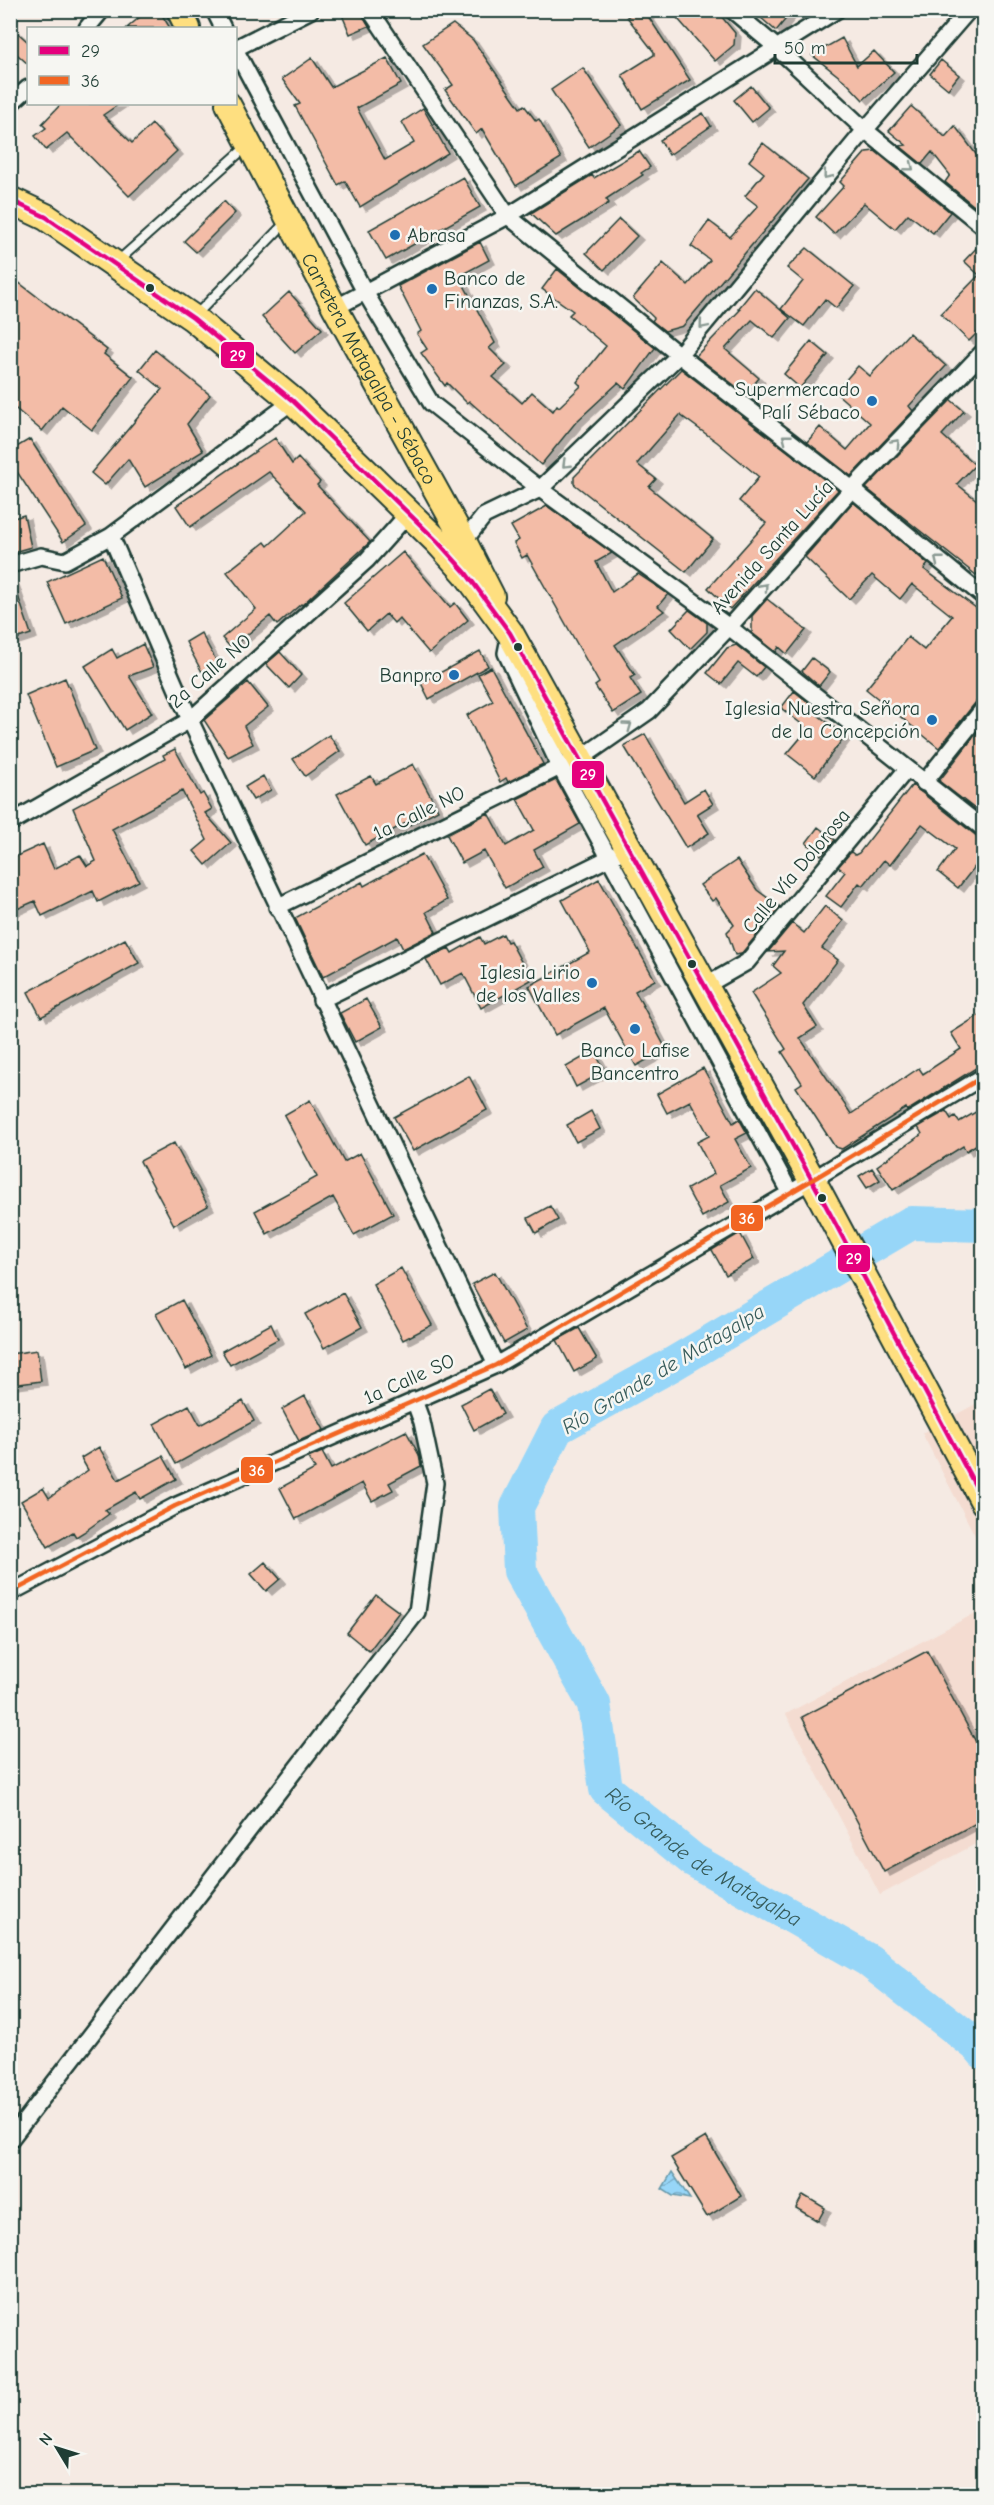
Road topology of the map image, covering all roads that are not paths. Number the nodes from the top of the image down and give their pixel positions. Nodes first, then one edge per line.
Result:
1 (102, 10) edge
2 (179, 10) edge
3 (214, 10) edge
4 (311, 10) edge
5 (370, 10) edge
6 (732, 10) edge
7 (837, 10) edge
8 (969, 10) edge
9 (88, 27) edge
10 (188, 27) edge
11 (222, 27) edge
12 (776, 47) junction
13 (237, 48) edge
14 (237, 51) edge
15 (27, 89) edge
16 (10, 104) edge
17 (229, 105) edge
18 (865, 130) junction
19 (249, 144) junction
20 (10, 200) edge
21 (508, 216) junction
22 (288, 219) junction
23 (984, 227) edge
24 (115, 264) junction
25 (365, 292) junction
26 (335, 308) junction
27 (193, 318) junction
28 (984, 351) edge
29 (679, 354) junction
30 (293, 401) junction
31 (540, 489) junction
32 (852, 489) junction
33 (409, 513) junction
34 (111, 536) junction
35 (464, 541) junction
36 (10, 565) edge
37 (984, 597) edge
38 (729, 627) junction
39 (510, 633) junction
40 (984, 708) edge
41 (190, 720) junction
42 (570, 763) junction
43 (907, 769) junction
44 (924, 783) junction
45 (10, 823) edge
46 (984, 829) edge
47 (619, 853) junction
48 (277, 907) junction
49 (705, 987) junction
50 (321, 1000) junction
51 (984, 1076) edge
52 (808, 1190) junction
53 (496, 1365) junction
54 (414, 1400) junction
55 (984, 1502) edge
56 (10, 1593) edge
57 (10, 2140) edge

1 - 9 street
2 - 10 main road
3 - 11 street
4 - 13 street
5 - 21 street
6 - 12 street
7 - 12 street
8 - 18 street
12 - 18 street
12 - 21 street
14 - 25 street
15 - 16 street
17 - 19 main road, Carretera Matagalpa - Sébaco
18 -> 23 street
18 -> 29 street
19 - 22 main road, Carretera Matagalpa - Sébaco
19 - 24 lane
20 - 24 highway
21 - 25 street
21 - 29 street
22 - 26 main road, Carretera Matagalpa - Sébaco
22 - 27 lane
24 - 27 highway
25 - 26 street
25 - 31 street
26 - 35 main road, Carretera Matagalpa - Sébaco
27 - 30 highway
32 -> 28 street, Avenida Santa Lucía
29 -> 31 street
32 -> 29 street
30 - 33 highway
30 - 34 street
31 - 35 street
31 - 38 street
37 -> 32 street
38 -> 32 street, Avenida Santa Lucía
33 - 39 highway
33 - 41 street, 2a Calle NO
34 - 36 street
34 - 41 street
35 - 39 main road, Carretera Matagalpa - Sébaco
42 -> 38 street, Avenida Santa Lucía
38 - 43 street
39 - 42 highway
40 - 44 street
41 - 45 street, 2a Calle NO
41 - 48 street
42 - 47 highway
42 - 48 street, 1a Calle NO
43 - 44 street
43 - 49 street, Calle Vía Dolorosa
44 - 46 street
47 - 49 highway
47 - 50 street
47 - 52 street
48 - 50 street
49 - 52 highway
50 - 53 street
51 - 52 street, 1a Calle SO
52 - 53 street, 1a Calle SO
52 - 55 highway
53 - 54 street, 1a Calle SO
54 - 56 street, 1a Calle SO
54 - 57 street

